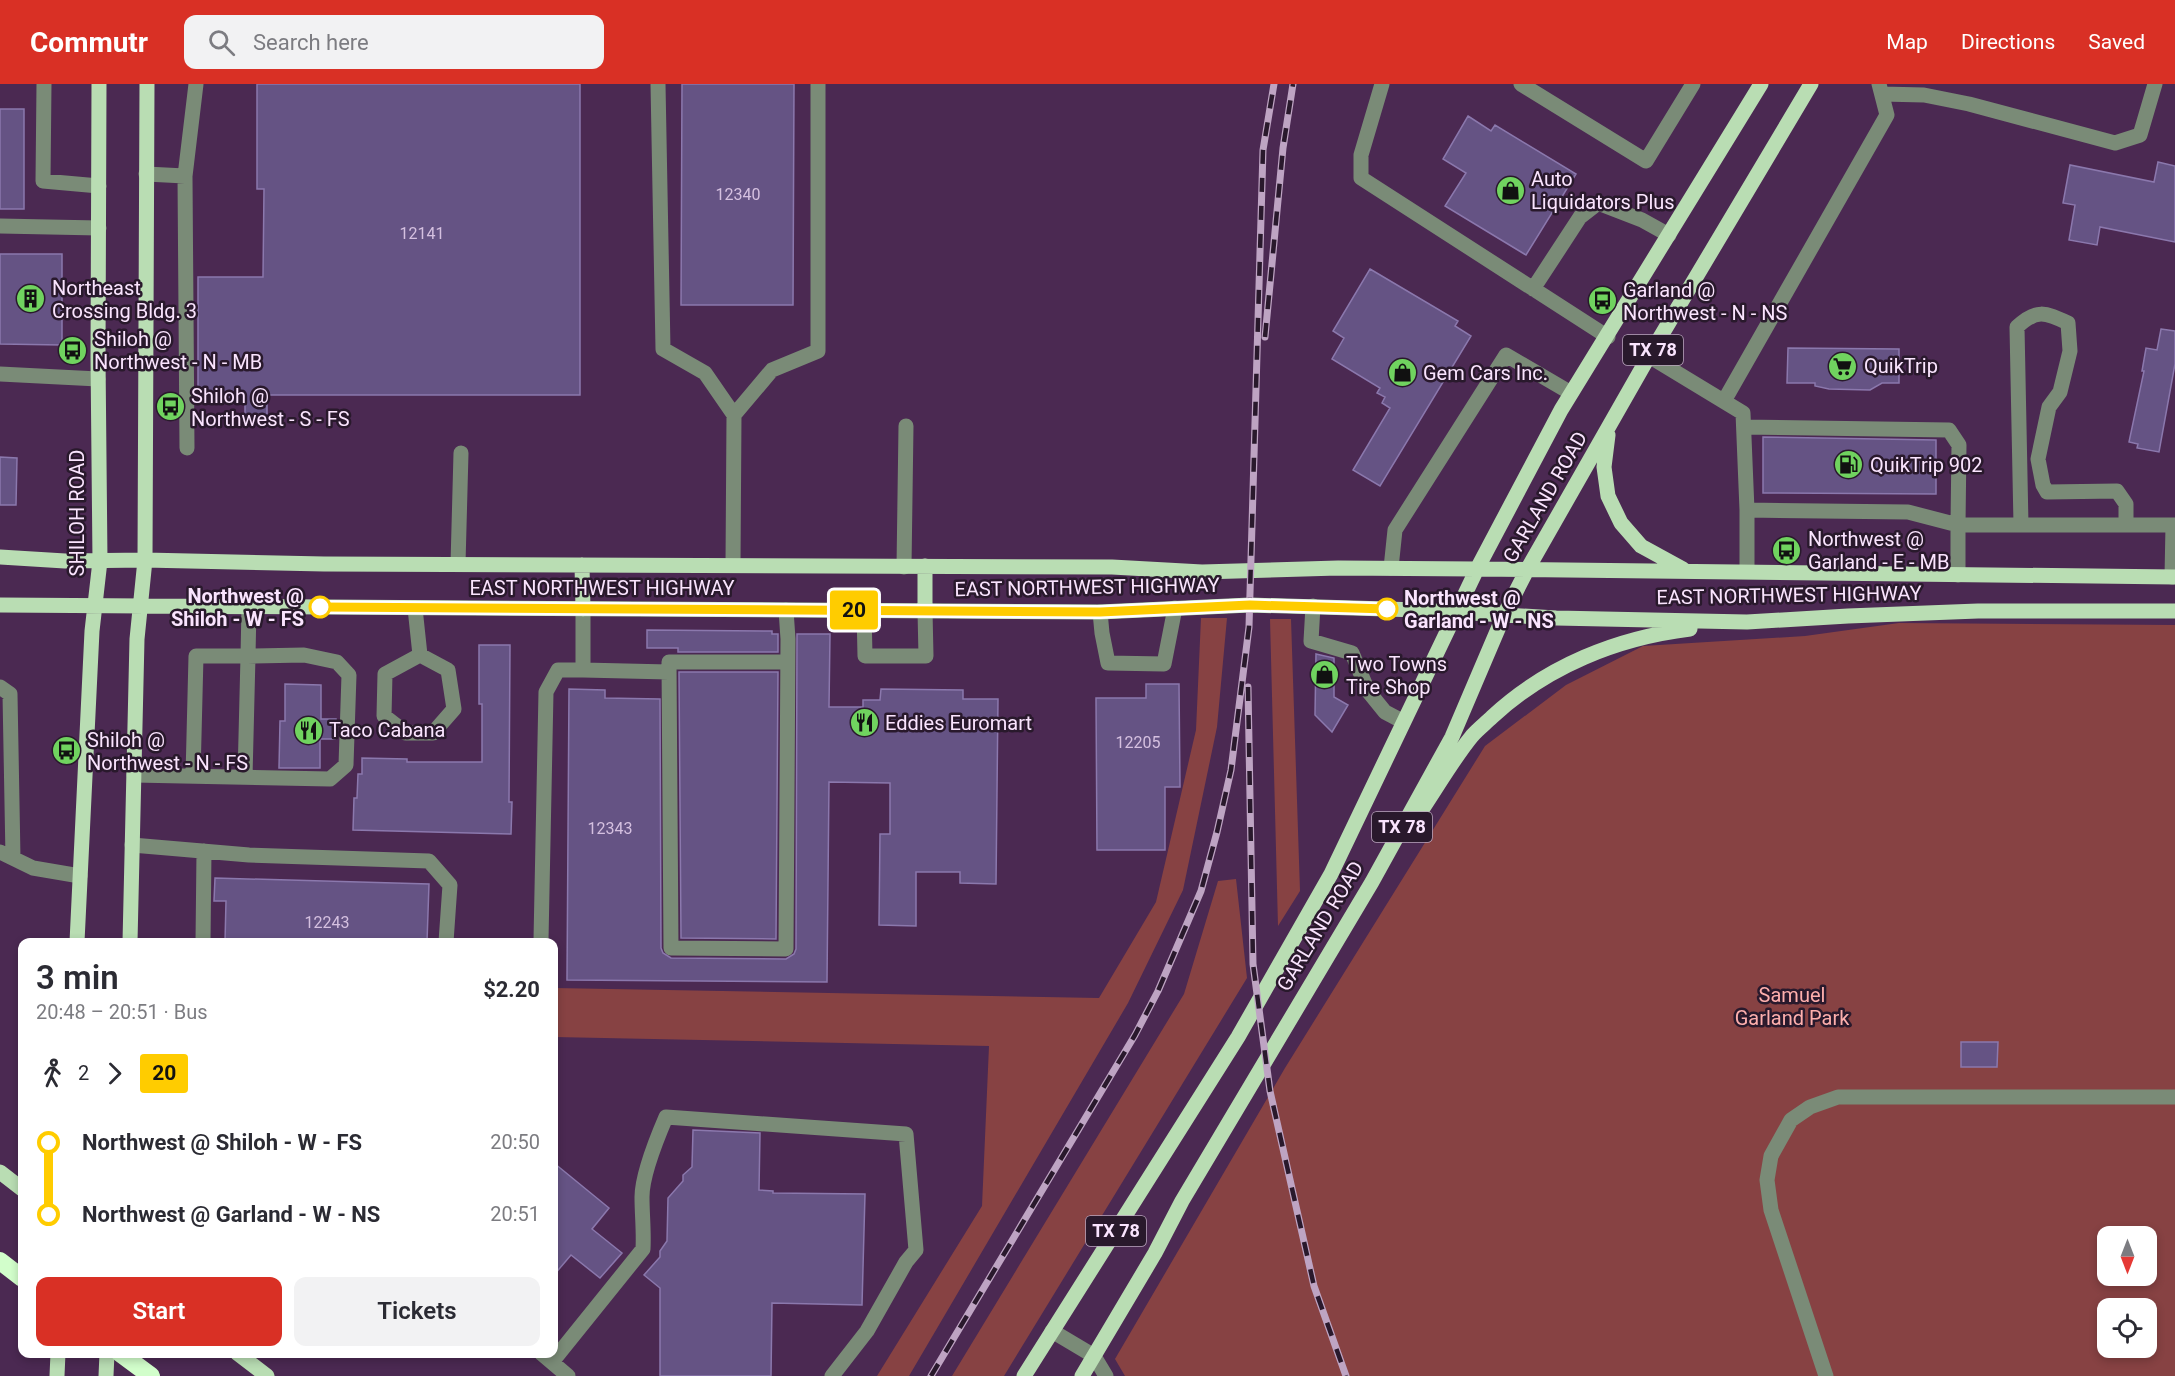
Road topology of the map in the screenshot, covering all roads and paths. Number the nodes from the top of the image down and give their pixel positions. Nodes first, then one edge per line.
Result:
1 (44, 84) edge
2 (99, 84) edge
3 (147, 84) edge
4 (196, 84) edge
5 (658, 84) edge
6 (818, 84) edge
7 (1382, 84) edge
8 (1521, 84) edge
9 (1693, 84) edge
10 (1761, 84) edge
11 (1811, 84) edge
12 (2156, 84) edge
13 (1880, 89) edge
14 (146, 174) junction
15 (185, 176) junction
16 (99, 186) junction
17 (0, 226) edge
18 (99, 228) junction
19 (1669, 235) junction
20 (1533, 289) junction
21 (1608, 337) junction
22 (1649, 356) junction
23 (0, 374) edge
24 (98, 378) junction
25 (1571, 393) junction
26 (1724, 401) junction
27 (734, 415) junction
28 (906, 426) dead end
29 (1609, 428) junction
30 (1744, 428) junction
31 (187, 448) dead end
32 (461, 453) dead end
33 (1747, 510) junction
34 (1958, 525) junction
35 (2021, 525) junction
36 (2126, 525) junction
37 (2174, 525) edge
38 (0, 557) edge
39 (145, 560) junction
40 (100, 561) junction
41 (458, 564) junction
42 (582, 565) junction
43 (733, 565) junction
44 (925, 566) junction
45 (904, 567) junction
46 (1391, 568) junction
47 (1477, 568) junction
48 (1527, 570) junction
49 (1686, 571) junction
50 (1747, 572) junction
51 (1958, 575) junction
52 (2173, 577) edge
53 (0, 605) edge
54 (96, 606) junction
55 (141, 606) junction
56 (1313, 606) junction
57 (249, 607) junction
58 (415, 608) junction
59 (1175, 608) junction
60 (583, 609) junction
61 (786, 610) junction
62 (864, 610) junction
63 (925, 611) junction
64 (2175, 611) edge
65 (1100, 612) junction
66 (1455, 612) junction
67 (1504, 615) junction
68 (1747, 622) junction
69 (420, 655) junction
70 (248, 656) junction
71 (787, 662) junction
72 (583, 670) junction
73 (669, 672) junction
74 (0, 687) edge
75 (1402, 721) junction
76 (134, 775) junction
77 (193, 776) junction
78 (245, 777) junction
79 (132, 845) junction
80 (204, 851) junction
81 (6, 855) edge
82 (80, 876) junction
83 (1372, 882) junction
84 (77, 938) edge
85 (130, 938) edge
86 (203, 938) edge
87 (446, 938) edge
88 (541, 938) edge
89 (2175, 1097) edge
90 (0, 1261) edge
91 (18, 1275) edge
92 (1052, 1331) junction
93 (558, 1346) edge
94 (1094, 1356) junction
95 (58, 1358) edge
96 (107, 1358) edge
97 (127, 1358) edge
98 (244, 1358) edge
99 (547, 1358) edge
100 (567, 1375) edge
101 (57, 1376) edge
102 (106, 1376) edge
103 (151, 1376) edge
104 (267, 1376) edge
105 (832, 1376) edge
106 (1024, 1376) edge
107 (1082, 1376) edge
108 (1106, 1376) edge
109 (1826, 1376) edge

1 - 16 street
2 - 16 main road, SHILOH ROAD
3 - 14 main road
4 - 15 street
5 - 27 street
6 - 27 street
7 - 20 street
8 - 9 street
10 - 19 main road, GARLAND ROAD / TX 78
11 - 22 main road, GARLAND ROAD / TX 78
12 - 13 street
13 - 26 street
14 - 15 street
14 - 39 main road
15 - 31 street
16 - 18 main road, SHILOH ROAD
17 - 18 street
18 - 24 main road, SHILOH ROAD
19 - 20 street
19 - 21 main road, GARLAND ROAD / TX 78
20 - 21 street
21 - 25 main road, GARLAND ROAD / TX 78
22 - 26 street
22 - 29 main road, GARLAND ROAD / TX 78
23 - 24 street
24 - 40 main road, SHILOH ROAD
25 - 46 street
25 - 47 main road, GARLAND ROAD / TX 78
26 - 30 street
27 - 43 street
28 - 45 street
29 - 48 main road, GARLAND ROAD / TX 78
29 - 49 main road
30 - 33 street
30 - 34 street
32 - 41 street
33 - 34 street
33 - 50 street
34 - 35 street
34 - 51 street
35 - 36 street
35 - 36 street
36 - 37 street
37 - 52 street
38 - 40 main road, EAST NORTHWEST HIGHWAY
39 - 40 main road, EAST NORTHWEST HIGHWAY
39 - 41 main road, EAST NORTHWEST HIGHWAY
39 - 55 main road
40 - 54 main road, SHILOH ROAD
41 - 42 main road, EAST NORTHWEST HIGHWAY
42 - 43 main road, EAST NORTHWEST HIGHWAY
42 - 60 main road
43 - 45 main road, EAST NORTHWEST HIGHWAY
44 - 45 main road, EAST NORTHWEST HIGHWAY
44 - 46 main road, EAST NORTHWEST HIGHWAY
44 - 63 main road
46 - 47 main road, EAST NORTHWEST HIGHWAY
47 - 48 main road, EAST NORTHWEST HIGHWAY
47 - 66 main road, GARLAND ROAD / TX 78
48 - 49 main road, EAST NORTHWEST HIGHWAY
48 - 67 main road, GARLAND ROAD / TX 78
49 - 50 main road, EAST NORTHWEST HIGHWAY
50 - 51 main road, EAST NORTHWEST HIGHWAY
51 - 52 main road, EAST NORTHWEST HIGHWAY
53 - 54 main road, EAST NORTHWEST HIGHWAY
54 - 55 main road, EAST NORTHWEST HIGHWAY
54 - 82 main road, SHILOH ROAD
55 - 57 main road, EAST NORTHWEST HIGHWAY
55 - 76 main road
56 - 59 main road, EAST NORTHWEST HIGHWAY
56 - 66 main road, EAST NORTHWEST HIGHWAY
56 - 75 street
57 - 58 main road, EAST NORTHWEST HIGHWAY
57 - 70 street
58 - 60 main road, EAST NORTHWEST HIGHWAY
58 - 69 street
59 - 65 main road, EAST NORTHWEST HIGHWAY
59 - 65 street
60 - 61 main road, EAST NORTHWEST HIGHWAY
60 - 72 street
61 - 62 main road, EAST NORTHWEST HIGHWAY
61 - 71 street
62 - 63 main road, EAST NORTHWEST HIGHWAY
62 - 63 street
63 - 65 main road, EAST NORTHWEST HIGHWAY
64 - 68 main road, EAST NORTHWEST HIGHWAY
66 - 67 main road, EAST NORTHWEST HIGHWAY
66 - 75 main road, GARLAND ROAD / TX 78
67 - 68 main road, EAST NORTHWEST HIGHWAY
67 - 83 main road, GARLAND ROAD / TX 78
68 - 83 main road
69 - 69 street
70 - 77 street
70 - 78 street
70 - 78 street
71 - 73 street
71 - 73 street
72 - 73 street
72 - 88 street
74 - 81 street
75 - 92 main road, GARLAND ROAD / TX 78
76 - 77 street
76 - 79 main road
77 - 78 street
79 - 80 street
79 - 85 main road
80 - 86 street
80 - 87 street
81 - 82 street
82 - 84 main road, SHILOH ROAD
83 - 94 main road, GARLAND ROAD / TX 78
89 - 109 street
90 - 91 highway
92 - 94 street
92 - 106 main road, GARLAND ROAD / TX 78
93 - 105 street
94 - 107 main road, GARLAND ROAD / TX 78
94 - 108 street
95 - 101 main road
96 - 102 main road
97 - 103 highway
98 - 104 main road
99 - 100 street

